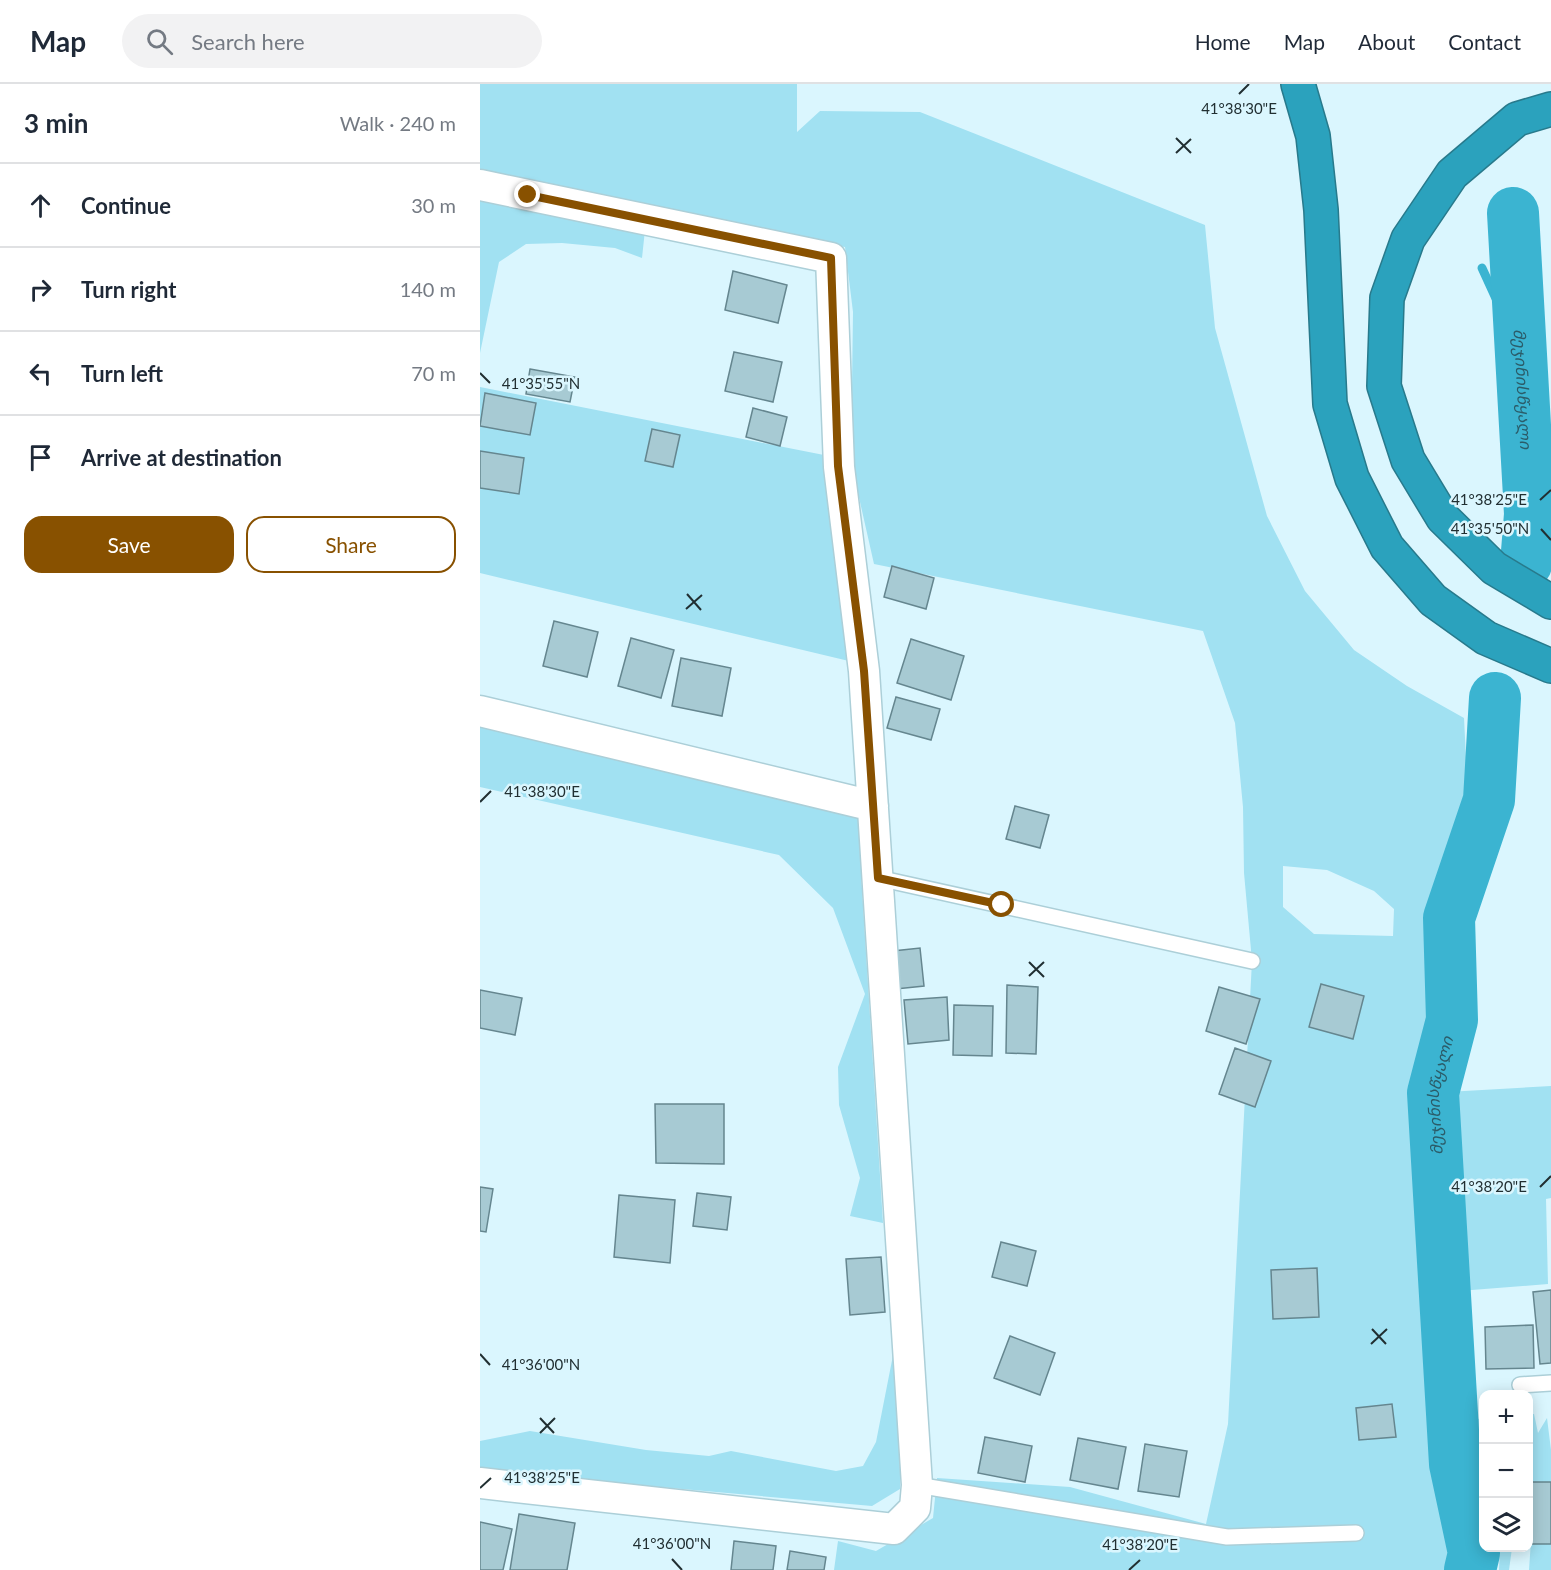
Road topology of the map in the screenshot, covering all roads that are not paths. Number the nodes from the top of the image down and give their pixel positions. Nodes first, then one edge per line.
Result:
1 (1298, 84) edge
2 (1551, 109) edge
3 (480, 185) edge
4 (1551, 602) edge
5 (1551, 666) edge
6 (480, 711) edge
7 (873, 806) junction
8 (878, 878) junction
9 (1252, 961) dead end
10 (1551, 1383) edge
11 (1520, 1385) dead end
12 (480, 1483) edge
13 (917, 1485) junction
14 (1356, 1533) dead end

1 - 5 highway
2 - 4 highway
3 - 7 street
6 - 7 street
7 - 8 street
8 - 9 lane
8 - 13 street
10 - 11 lane
12 - 13 street
13 - 14 lane

